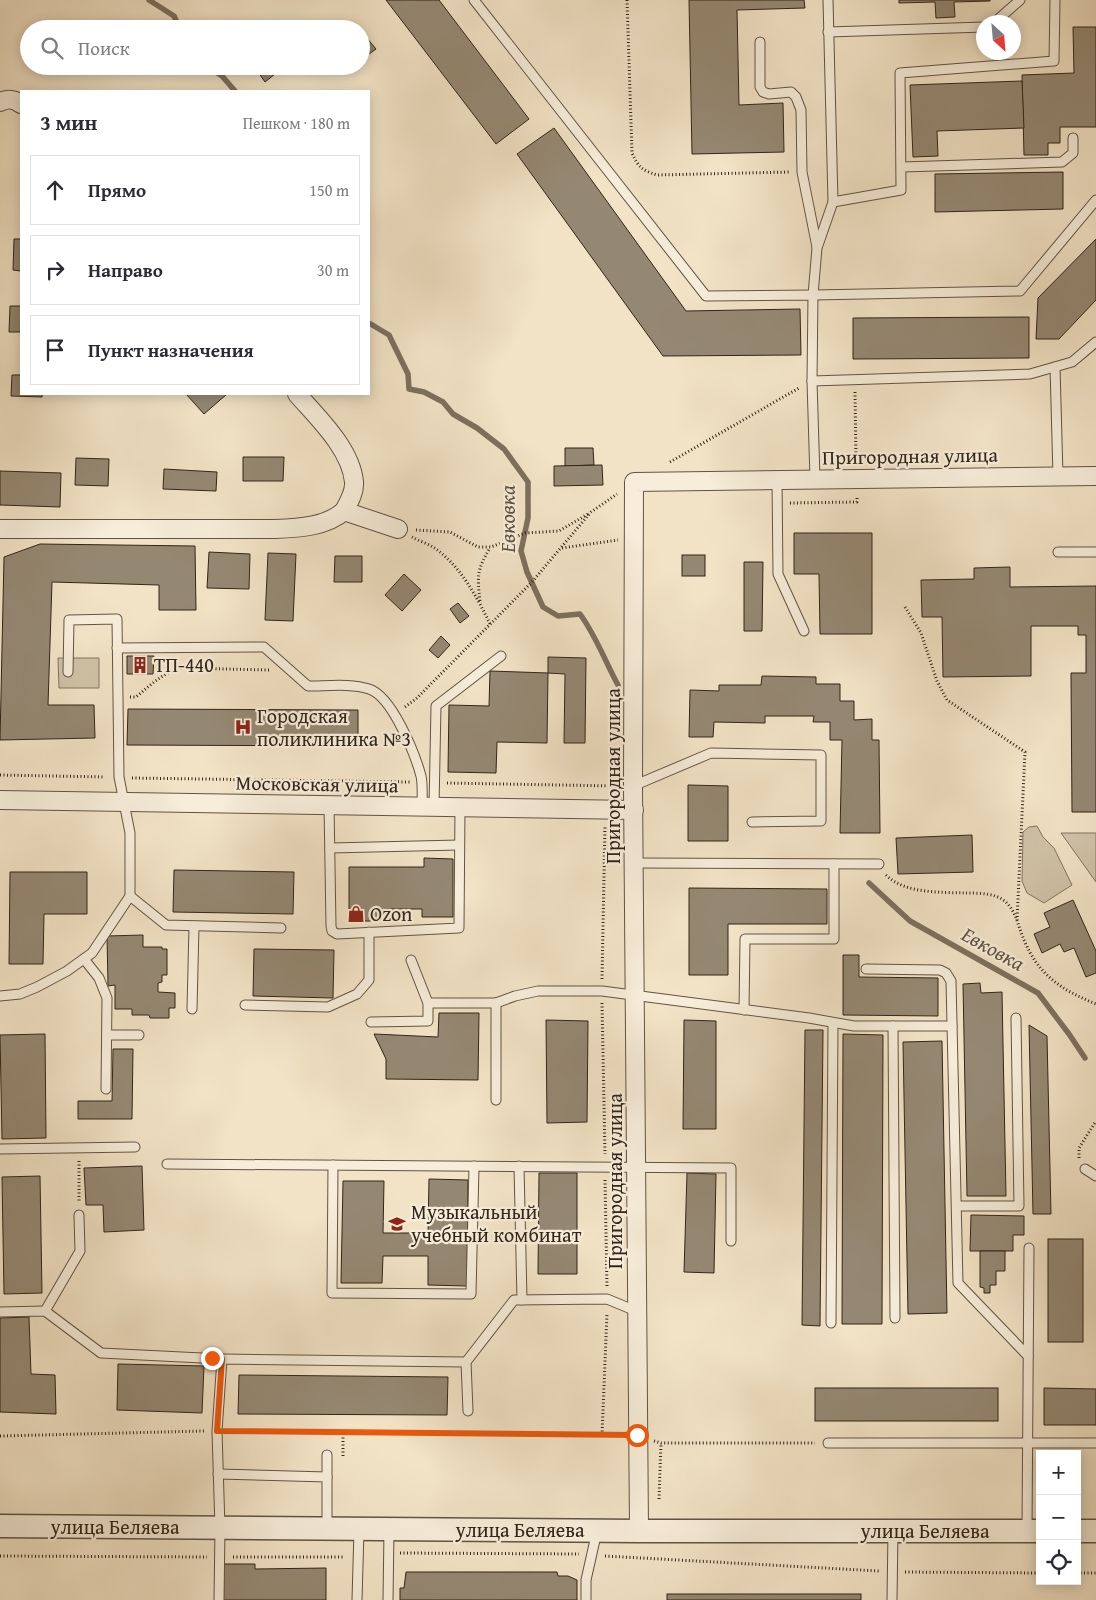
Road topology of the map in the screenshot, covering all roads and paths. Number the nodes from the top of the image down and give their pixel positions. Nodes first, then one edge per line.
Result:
1 (474, 0) edge
2 (627, 0) edge
3 (828, 0) edge
4 (1020, 0) edge
5 (1055, 0) edge
6 (1003, 15) edge
7 (976, 28) edge
8 (828, 32) junction
9 (760, 42) dead end
10 (1073, 138) dead end
11 (902, 168) junction
12 (802, 172) junction
13 (1096, 200) edge
14 (833, 202) junction
15 (817, 248) junction
16 (813, 295) junction
17 (1096, 342) edge
18 (1055, 367) junction
19 (812, 381) junction
20 (299, 395) edge
21 (667, 464) dead end
22 (1058, 476) junction
23 (1096, 476) edge
24 (815, 479) junction
25 (777, 480) junction
26 (634, 482) junction
27 (344, 511) junction
28 (591, 512) junction
29 (0, 529) edge
30 (398, 529) junction
31 (634, 538) junction
32 (491, 547) junction
33 (561, 548) junction
34 (1058, 552) dead end
35 (1096, 552) edge
36 (480, 603) junction
37 (905, 607) dead end
38 (490, 624) junction
39 (804, 631) dead end
40 (117, 648) junction
41 (501, 656) dead end
42 (276, 671) dead end
43 (68, 672) dead end
44 (117, 697) junction
45 (395, 714) junction
46 (0, 775) edge
47 (119, 777) junction
48 (422, 783) junction
49 (435, 783) junction
50 (606, 786) junction
51 (633, 786) junction
52 (0, 800) edge
53 (125, 802) junction
54 (329, 805) junction
55 (428, 807) junction
56 (460, 807) junction
57 (605, 810) junction
58 (634, 810) junction
59 (752, 822) dead end
60 (459, 845) junction
61 (330, 848) junction
62 (634, 862) junction
63 (834, 864) junction
64 (879, 864) joint
65 (130, 896) junction
66 (1017, 920) junction
67 (194, 926) junction
68 (281, 928) dead end
69 (368, 932) junction
70 (84, 958) junction
71 (412, 960) dead end
72 (866, 969) dead end
73 (602, 991) junction
74 (0, 996) edge
75 (635, 996) junction
76 (496, 1003) junction
77 (428, 1004) junction
78 (1096, 1004) edge
79 (245, 1005) dead end
80 (192, 1009) dead end
81 (744, 1010) junction
82 (1016, 1018) dead end
83 (371, 1022) dead end
84 (833, 1023) junction
85 (893, 1026) junction
86 (952, 1026) junction
87 (107, 1035) junction
88 (139, 1035) dead end
89 (106, 1089) dead end
90 (496, 1100) dead end
91 (1096, 1121) edge
92 (135, 1147) dead end
93 (79, 1148) junction
94 (0, 1149) edge
95 (167, 1164) dead end
96 (333, 1165) junction
97 (474, 1166) junction
98 (519, 1166) junction
99 (605, 1166) junction
100 (636, 1166) junction
101 (1085, 1169) joint
102 (1096, 1176) edge
103 (956, 1206) junction
104 (79, 1215) joint
105 (731, 1241) dead end
106 (1029, 1248) dead end
107 (607, 1299) junction
108 (522, 1300) junction
109 (45, 1311) junction
110 (636, 1311) junction
111 (0, 1312) edge
112 (895, 1318) dead end
113 (831, 1323) dead end
114 (1028, 1356) junction
115 (222, 1359) junction
116 (466, 1362) junction
117 (468, 1410) dead end
118 (217, 1431) junction
119 (602, 1434) junction
120 (637, 1435) junction
121 (0, 1436) edge
122 (828, 1443) joint
123 (1028, 1443) junction
124 (1096, 1443) edge
125 (328, 1456) dead end
126 (218, 1474) junction
127 (327, 1477) junction
128 (0, 1526) edge
129 (220, 1528) junction
130 (327, 1529) junction
131 (359, 1529) junction
132 (389, 1529) junction
133 (597, 1531) junction
134 (893, 1531) junction
135 (1033, 1531) edge
136 (1081, 1531) edge
137 (1096, 1531) edge
138 (638, 1532) junction
139 (388, 1553) junction
140 (591, 1554) junction
141 (0, 1556) edge
142 (220, 1557) junction
143 (358, 1557) junction
144 (892, 1572) junction
145 (1036, 1573) edge
146 (1081, 1573) edge
147 (1096, 1573) edge
148 (219, 1600) edge
149 (357, 1600) edge
150 (388, 1600) edge
151 (586, 1600) edge
152 (892, 1600) edge

1 - 16 lane
2 - 12 path
3 - 8 lane
4 - 6 lane
5 - 11 lane
7 - 8 lane
8 - 14 lane
9 - 12 lane
10 - 11 lane
11 - 14 lane
12 - 15 lane
13 - 16 lane
14 - 15 lane
15 - 16 lane
16 - 19 lane
17 - 18 lane
18 - 19 lane
18 - 22 lane
19 - 21 path
19 - 24 lane
20 - 27 street
22 - 23 street, Пригородная улица
22 - 24 street, Пригородная улица
24 - 25 street, Пригородная улица
25 - 26 street, Пригородная улица
25 - 39 lane
26 - 28 path
26 - 31 street, Пригородная улица
27 - 29 street
27 - 30 street
28 - 32 path
28 - 33 path
30 - 32 path
30 - 36 path
31 - 33 path
31 - 51 street, Пригородная улица
32 - 36 path
33 - 38 path
34 - 35 lane
36 - 38 path
37 - 66 path
38 - 45 path
40 - 43 lane
40 - 44 lane
40 - 45 lane
41 - 49 lane
42 - 44 path
44 - 47 lane
45 - 48 lane
46 - 47 path
47 - 48 path
47 - 53 lane
48 - 55 lane
49 - 50 path
49 - 55 lane
50 - 51 path
50 - 57 path
51 - 58 street, Пригородная улица
51 - 59 lane
52 - 53 street, Московская улица
53 - 54 street, Московская улица
53 - 65 lane
54 - 55 street, Московская улица
54 - 61 lane
55 - 56 street, Московская улица
56 - 57 street, Московская улица
56 - 60 lane
57 - 58 street, Московская улица
57 - 73 path
58 - 62 street, Пригородная улица
60 - 61 lane
60 - 69 lane
61 - 69 lane
62 - 63 lane
62 - 75 street, Пригородная улица
63 - 64 lane
63 - 81 lane
64 - 66 path
65 - 67 lane
65 - 70 lane
66 - 78 path
67 - 68 lane
67 - 80 lane
69 - 79 lane
70 - 74 lane
70 - 87 lane
71 - 77 lane
72 - 86 lane
73 - 75 lane
73 - 76 lane
73 - 99 path
75 - 81 lane
75 - 100 street, Пригородная улица
76 - 77 lane
76 - 90 lane
77 - 83 lane
81 - 84 lane
82 - 103 lane
84 - 85 lane
84 - 113 lane
85 - 86 lane
85 - 112 lane
86 - 103 lane
87 - 88 lane
87 - 89 lane
91 - 101 path
92 - 93 lane
93 - 94 lane
93 - 104 path
95 - 96 lane
96 - 97 lane
96 - 97 lane
97 - 98 lane
98 - 99 lane
98 - 108 lane
99 - 100 lane
99 - 107 path
100 - 105 lane
100 - 110 street, Пригородная улица
101 - 102 lane
103 - 114 lane
104 - 109 lane
106 - 114 lane
107 - 108 lane
107 - 110 lane
107 - 119 path
108 - 116 lane
109 - 111 lane
109 - 115 lane
110 - 120 street, Пригородная улица
114 - 123 lane
115 - 116 lane
115 - 118 lane
116 - 117 lane
118 - 119 path
118 - 121 path
118 - 126 lane
119 - 120 path
120 - 122 path
120 - 138 street, Пригородная улица
122 - 123 lane
123 - 124 lane
123 - 135 lane
125 - 127 lane
126 - 127 lane
126 - 129 lane
127 - 130 lane
128 - 129 street, улица Беляева
129 - 130 street, улица Беляева
129 - 142 lane
130 - 131 street, улица Беляева
131 - 132 street, улица Беляева
131 - 143 lane
132 - 133 street, улица Беляева
132 - 139 lane
133 - 138 street, улица Беляева
133 - 140 lane
134 - 135 street, улица Беляева
134 - 138 street, улица Беляева
134 - 144 lane
136 - 137 street
139 - 140 path
139 - 150 lane
140 - 144 path
140 - 151 lane
141 - 142 path
142 - 143 path
142 - 148 lane
143 - 149 lane
144 - 145 path
144 - 152 lane
146 - 147 path

